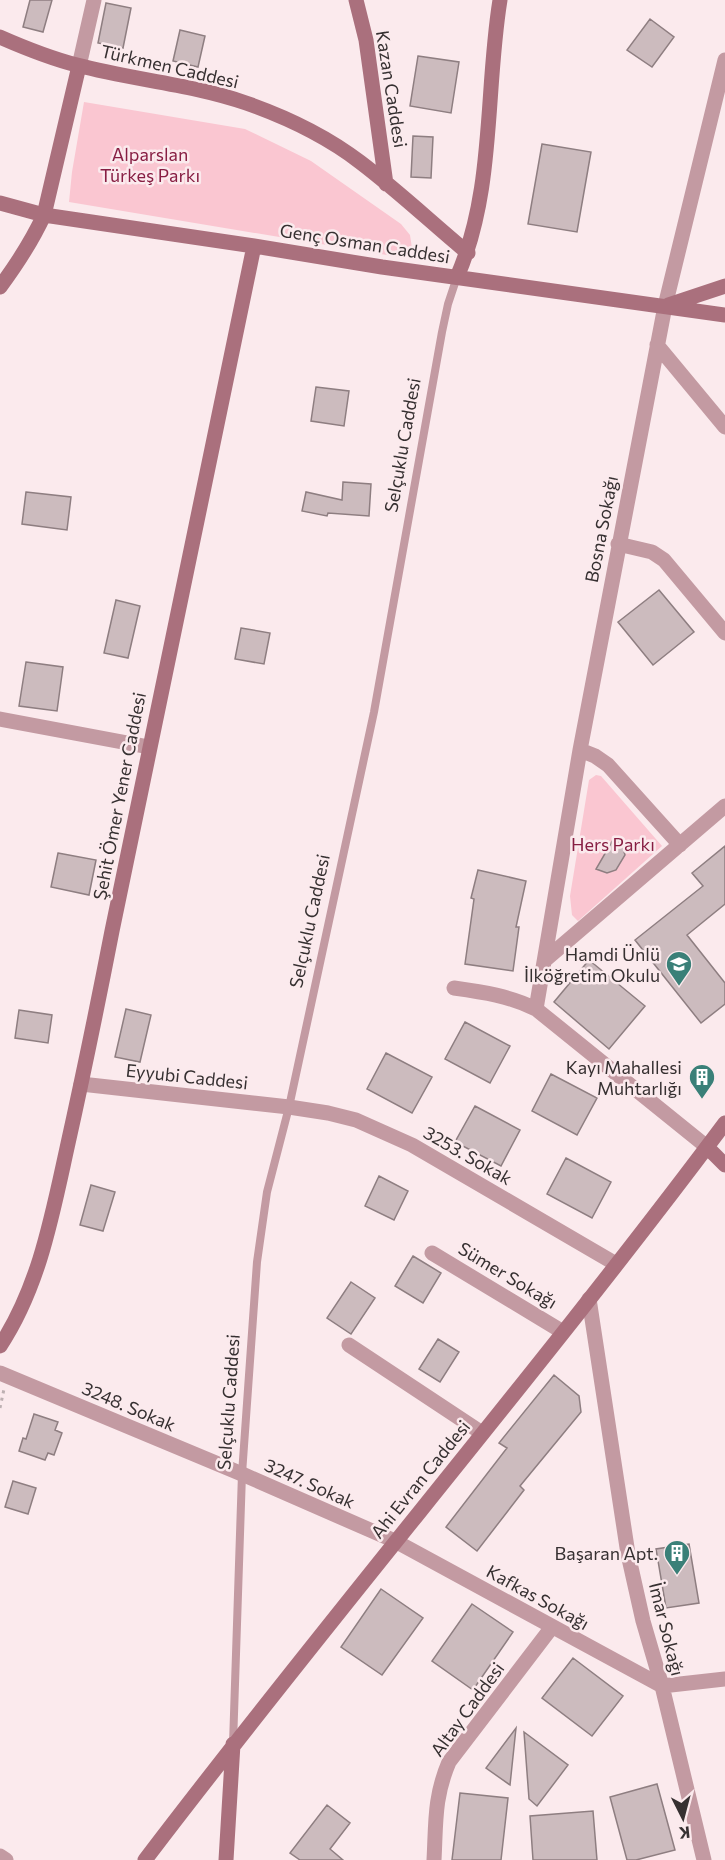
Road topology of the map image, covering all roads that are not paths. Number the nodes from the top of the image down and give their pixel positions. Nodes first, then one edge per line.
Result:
1 (94, 0) edge
2 (356, 0) edge
3 (500, 0) edge
4 (0, 37) edge
5 (725, 60) edge
6 (79, 66) junction
7 (386, 184) junction
8 (0, 203) edge
9 (44, 215) junction
10 (254, 246) junction
11 (468, 253) junction
12 (457, 277) junction
13 (725, 286) edge
14 (0, 287) edge
15 (665, 306) junction
16 (725, 315) edge
17 (657, 345) junction
18 (725, 427) edge
19 (618, 544) junction
20 (725, 633) edge
21 (0, 719) edge
22 (149, 747) junction
23 (580, 750) junction
24 (725, 806) edge
25 (680, 845) junction
26 (544, 960) junction
27 (454, 988) dead end
28 (536, 1009) junction
29 (81, 1084) junction
30 (289, 1107) junction
31 (725, 1123) edge
32 (707, 1147) junction
33 (725, 1165) edge
34 (432, 1252) dead end
35 (616, 1264) junction
36 (589, 1299) junction
37 (563, 1332) junction
38 (349, 1345) dead end
39 (0, 1346) edge
40 (0, 1373) edge
41 (482, 1433) junction
42 (242, 1474) junction
43 (395, 1541) junction
44 (552, 1627) junction
45 (725, 1679) edge
46 (662, 1686) junction
47 (233, 1744) junction
48 (0, 1856) edge
49 (6, 1860) edge
50 (145, 1860) edge
51 (226, 1860) edge
52 (434, 1860) edge
53 (704, 1860) edge

1 - 6 street
2 - 7 street, Kazan Caddesi
3 - 11 street, Selçuklu Caddesi
4 - 6 street, Türkmen Caddesi
5 - 15 street, Bosna Sokağı
6 - 7 street, Türkmen Caddesi
6 - 9 street
7 - 11 street, Türkmen Caddesi
8 - 9 street, Genç Osman Caddesi
9 - 10 street, Genç Osman Caddesi
9 - 14 street
10 - 12 street, Genç Osman Caddesi
10 - 22 street, Şehit Ömer Yener Caddesi
11 - 12 street, Selçuklu Caddesi
12 - 15 street, Genç Osman Caddesi
12 - 30 lane, Selçuklu Caddesi
13 - 15 street
15 - 16 street, Genç Osman Caddesi
15 - 17 street, Bosna Sokağı
17 - 18 street
17 - 19 street, Bosna Sokağı
19 - 20 street
19 - 23 street, Bosna Sokağı
21 - 22 street
22 - 29 street, Şehit Ömer Yener Caddesi
23 - 25 street
23 - 26 street, Bosna Sokağı
24 - 25 street
25 - 26 street
26 - 28 street, Bosna Sokağı
27 - 28 street
28 - 32 street
29 - 30 street, Eyyubi Caddesi
29 - 39 street, Şehit Ömer Yener Caddesi
30 - 35 street, 3253. Sokak
30 - 42 lane, Selçuklu Caddesi
31 - 32 street, Ahi Evran Caddesi
32 - 33 street
32 - 35 street, Ahi Evran Caddesi
34 - 37 street, Sümer Sokağı
35 - 36 street, Ahi Evran Caddesi
36 - 37 street, Ahi Evran Caddesi
36 - 46 street, İmar Sokağı
37 - 41 street, Ahi Evran Caddesi
38 - 41 street
40 - 42 street, 3248. Sokak
41 - 43 street, Ahi Evran Caddesi
42 - 43 street, 3247. Sokak
42 - 47 lane, Selçuklu Caddesi
43 - 44 street, Kafkas Sokağı
43 - 47 street, Ahi Evran Caddesi
44 - 46 street, Kafkas Sokağı
44 - 52 street, Altay Caddesi
45 - 46 street
46 - 53 street, İmar Sokağı
47 - 50 street, Ahi Evran Caddesi
47 - 51 street, Selçuklu Caddesi
48 - 49 street

